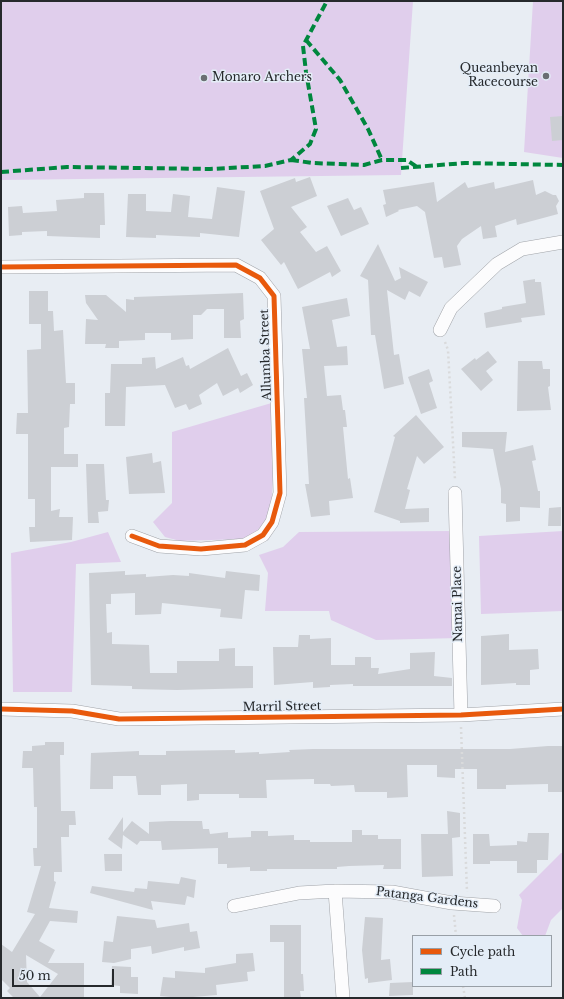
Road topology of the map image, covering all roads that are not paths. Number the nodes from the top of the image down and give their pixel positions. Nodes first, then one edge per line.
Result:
1 (563, 242) edge
2 (1, 268) edge
3 (440, 330) road end
4 (455, 493) road end
5 (132, 536) dead end
6 (563, 709) edge
7 (1, 710) edge
8 (461, 715) junction
9 (335, 891) junction
10 (234, 906) dead end
11 (494, 906) dead end
12 (343, 998) edge

1 - 3 street
2 - 5 street, Allumba Street
4 - 8 street, Namai Place
6 - 8 street, Marril Street
7 - 8 street, Marril Street
9 - 10 street, Patanga Gardens
9 - 11 street, Patanga Gardens
9 - 12 street

